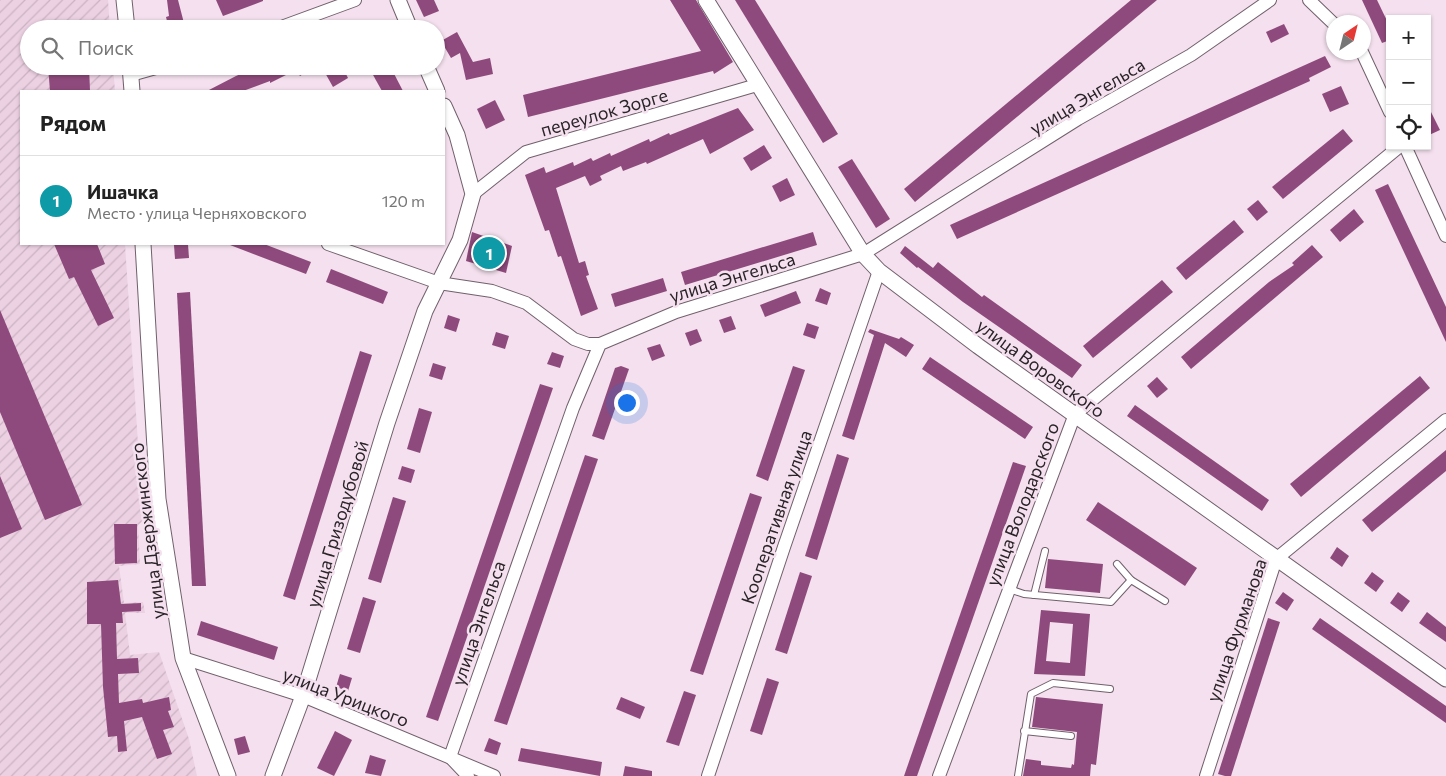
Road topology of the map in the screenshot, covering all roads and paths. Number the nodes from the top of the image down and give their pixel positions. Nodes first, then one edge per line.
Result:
1 (124, 0) edge
2 (355, 0) edge
3 (398, 0) edge
4 (706, 0) edge
5 (1270, 0) edge
6 (1309, 0) edge
7 (1326, 16) edge
8 (126, 20) edge
9 (301, 20) edge
10 (406, 20) edge
11 (1366, 60) edge
12 (131, 75) edge
13 (430, 75) edge
14 (757, 85) junction
15 (132, 90) edge
16 (437, 90) edge
17 (1387, 105) edge
18 (445, 108) edge
19 (1395, 150) edge
20 (1407, 150) edge
21 (473, 194) junction
22 (1446, 236) edge
23 (143, 245) edge
24 (331, 245) edge
25 (863, 254) junction
26 (880, 271) junction
27 (439, 283) junction
28 (600, 344) junction
29 (1074, 414) junction
30 (1446, 420) edge
31 (1045, 551) dead end
32 (1276, 559) junction
33 (1117, 564) dead end
34 (1131, 580) junction
35 (1009, 588) junction
36 (1034, 595) junction
37 (1165, 601) dead end
38 (182, 658) junction
39 (1446, 679) edge
40 (1110, 689) dead end
41 (304, 696) junction
42 (1024, 731) junction
43 (1071, 736) dead end
44 (450, 757) junction
45 (228, 776) edge
46 (273, 776) edge
47 (468, 776) edge
48 (494, 776) edge
49 (708, 776) edge
50 (939, 776) edge
51 (1018, 776) edge
52 (1206, 776) edge

1 - 8 street
2 - 9 street
3 - 10 street
4 - 14 street, улица Воровского
5 - 25 street, улица Энгельса
6 - 7 street
11 - 17 street
12 - 15 street
13 - 16 street
14 - 21 street, переулок Зорге
14 - 25 street, улица Воровского
18 - 21 street
19 - 29 street, улица Володарского
20 - 22 street
21 - 27 street, улица Гризодубовой
23 - 38 street, улица Дзержинского
24 - 27 street
25 - 26 street, улица Воровского
25 - 28 street, улица Энгельса
26 - 29 street, улица Воровского
26 - 49 street, Кооперативная улица
27 - 28 street
27 - 41 street, улица Гризодубовой
28 - 44 street, улица Энгельса
29 - 32 street, улица Воровского
29 - 35 street, улица Володарского
30 - 32 street, улица Фурманова
31 - 36 lane
32 - 39 street, улица Воровского
32 - 52 street, улица Фурманова
33 - 34 lane
34 - 36 lane
34 - 37 lane
35 - 36 lane
35 - 50 street, улица Володарского
38 - 41 street, улица Урицкого
38 - 45 street, улица Дзержинского
40 - 42 lane
41 - 44 street, улица Урицкого
41 - 46 street, улица Гризодубовой
42 - 43 lane
42 - 51 lane
44 - 47 street
44 - 48 street, улица Урицкого

